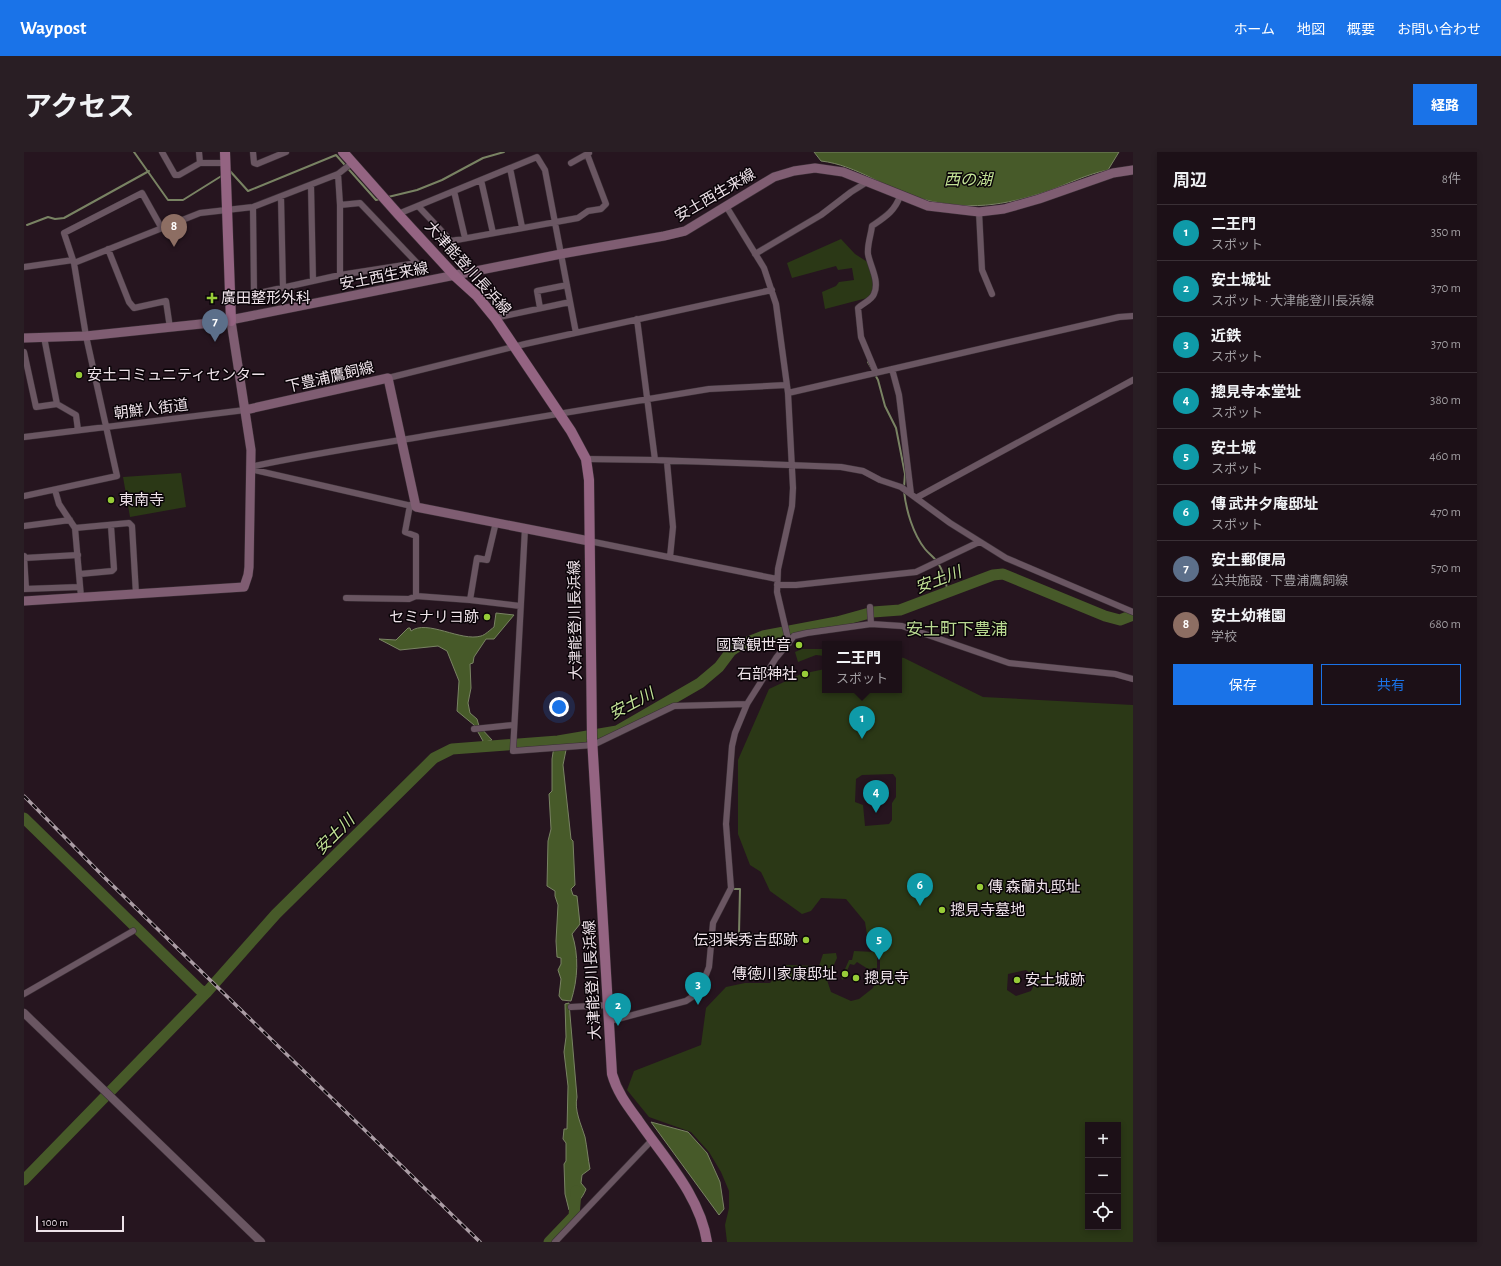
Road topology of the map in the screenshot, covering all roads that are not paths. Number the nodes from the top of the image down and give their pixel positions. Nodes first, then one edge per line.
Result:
1 (162, 152) edge
2 (199, 152) edge
3 (225, 152) edge
4 (253, 152) edge
5 (286, 152) edge
6 (344, 152) edge
7 (588, 153) edge
8 (200, 163) junction
9 (225, 163) junction
10 (352, 163) junction
11 (571, 163) dead end
12 (510, 168) junction
13 (1133, 170) edge
14 (338, 174) junction
15 (481, 180) junction
16 (867, 182) junction
17 (311, 185) junction
18 (454, 191) junction
19 (900, 196) junction
20 (281, 197) junction
21 (340, 205) junction
22 (726, 206) junction
23 (253, 207) junction
24 (419, 207) junction
25 (227, 211) junction
26 (979, 212) junction
27 (398, 214) junction
28 (554, 221) junction
29 (161, 227) junction
30 (522, 227) junction
31 (493, 233) junction
32 (465, 238) junction
33 (108, 248) junction
34 (561, 254) junction
35 (755, 254) junction
36 (74, 261) junction
37 (24, 267) edge
38 (340, 275) junction
39 (456, 277) junction
40 (313, 281) junction
41 (567, 285) junction
42 (283, 288) junction
43 (772, 290) junction
44 (992, 294) dead end
45 (570, 302) junction
46 (540, 308) junction
47 (1133, 316) edge
48 (495, 318) junction
49 (637, 319) junction
50 (231, 321) junction
51 (170, 328) junction
52 (576, 333) junction
53 (86, 336) junction
54 (44, 337) junction
55 (24, 338) edge
56 (515, 347) junction
57 (24, 352) edge
58 (892, 369) junction
59 (876, 373) junction
60 (388, 378) junction
61 (1133, 380) edge
62 (786, 385) junction
63 (788, 393) junction
64 (647, 399) junction
65 (57, 404) junction
66 (245, 410) junction
67 (560, 414) junction
68 (107, 428) junction
69 (78, 430) junction
70 (24, 437) edge
71 (402, 438) junction
72 (586, 459) junction
73 (655, 460) junction
74 (667, 462) junction
75 (792, 465) junction
76 (250, 467) junction
77 (55, 490) junction
78 (911, 494) junction
79 (24, 496) edge
80 (413, 506) junction
81 (70, 520) junction
82 (496, 522) junction
83 (24, 526) edge
84 (111, 526) junction
85 (75, 528) junction
86 (525, 528) junction
87 (589, 541) junction
88 (979, 542) junction
89 (78, 555) junction
90 (24, 557) edge
91 (670, 557) junction
92 (80, 574) junction
93 (777, 582) junction
94 (80, 587) junction
95 (25, 589) edge
96 (136, 594) junction
97 (416, 596) junction
98 (81, 597) junction
99 (346, 598) dead end
100 (470, 600) junction
101 (24, 601) edge
102 (520, 606) junction
103 (870, 607) dead end
104 (1133, 612) edge
105 (871, 624) junction
106 (788, 641) junction
107 (1133, 679) edge
108 (747, 704) junction
109 (513, 725) junction
110 (474, 729) dead end
111 (592, 738) junction
112 (134, 931) dead end
113 (24, 994) edge
114 (609, 1005) junction
115 (571, 1006) dead end
116 (24, 1013) edge
117 (610, 1020) junction
118 (652, 1140) junction
119 (261, 1242) edge
120 (555, 1242) edge
121 (707, 1242) edge

1 - 8 street
2 - 8 street
3 - 9 main road
4 - 5 street
6 - 10 main road, 大津能登川長浜線
7 - 11 street
7 - 28 street
8 - 9 street
9 - 25 main road
10 - 14 street
10 - 27 main road, 大津能登川長浜線
12 - 15 street
12 - 28 street
12 - 30 street
13 - 26 main road, 安土西生来線
14 - 17 street
14 - 21 street
15 - 18 street
15 - 31 street
16 - 19 main road, 安土西生来線
16 - 22 main road, 安土西生来線
16 - 35 street
17 - 20 street
17 - 40 street
18 - 24 street
18 - 32 street
19 - 26 main road, 安土西生来線
19 - 59 street
20 - 23 street
20 - 42 street
21 - 38 street
21 - 38 street
22 - 34 main road, 安土西生来線
22 - 35 street
23 - 25 street
23 - 42 street
24 - 27 street
24 - 32 street
25 - 29 street
25 - 50 main road
26 - 44 street
27 - 39 main road, 大津能登川長浜線
28 - 30 street
28 - 34 street
29 - 33 street
29 - 36 street, 朝鮮人街道
30 - 31 street
31 - 32 street
33 - 36 street
33 - 51 street
34 - 39 main road, 安土西生来線
34 - 41 street
35 - 43 street
36 - 37 street
36 - 53 street, 朝鮮人街道
38 - 40 street
39 - 48 main road, 大津能登川長浜線
39 - 50 main road, 安土西生来線
40 - 42 street
41 - 45 street
41 - 46 street
43 - 49 street
43 - 62 street
45 - 46 street
45 - 52 street
46 - 48 street
47 - 58 street
48 - 56 main road, 大津能登川長浜線
49 - 52 street
49 - 64 street
50 - 51 main road
50 - 66 main road
51 - 53 main road
52 - 56 street
53 - 54 main road
53 - 68 street, 朝鮮人街道
54 - 55 main road
54 - 65 street
56 - 60 street
56 - 67 main road, 大津能登川長浜線
57 - 65 street
58 - 59 street
58 - 78 street
59 - 63 street
60 - 66 main road, 下豊浦鷹飼線
60 - 71 main road, 下豊浦鷹飼線
61 - 78 street
62 - 63 street
62 - 64 street
63 - 75 street
64 - 67 street
64 - 73 street
65 - 69 street
66 - 68 street, 朝鮮人街道
66 - 76 main road
67 - 71 street
67 - 72 main road, 大津能登川長浜線
68 - 69 street
68 - 77 street
69 - 70 street
71 - 76 street
71 - 80 main road, 下豊浦鷹飼線
72 - 73 street
72 - 87 main road, 大津能登川長浜線
73 - 74 street
74 - 75 street
74 - 91 street
75 - 78 street
75 - 93 street
76 - 80 street
76 - 96 main road
77 - 79 street
77 - 81 street
78 - 88 street
80 - 82 main road
80 - 97 street
81 - 83 street
81 - 85 street
82 - 86 main road
82 - 100 street
84 - 85 street
84 - 92 street
84 - 96 street
85 - 89 street
86 - 87 main road
86 - 102 street
87 - 91 street
87 - 111 main road, 大津能登川長浜線
88 - 93 street
88 - 104 street
89 - 90 street
89 - 92 street
90 - 95 street
91 - 93 street
92 - 94 street
93 - 106 street
94 - 95 street
94 - 98 street
96 - 98 main road
97 - 99 street
97 - 100 street
98 - 101 main road
100 - 102 street
102 - 109 street
103 - 105 street
105 - 106 street
105 - 107 street
106 - 108 street
108 - 111 street
108 - 117 street
109 - 110 street
109 - 111 street
111 - 114 main road, 大津能登川長浜線
112 - 113 street
114 - 115 street
114 - 117 main road, 大津能登川長浜線
116 - 119 street
117 - 118 main road, 大津能登川長浜線
118 - 120 street
118 - 121 main road, 大津能登川長浜線

